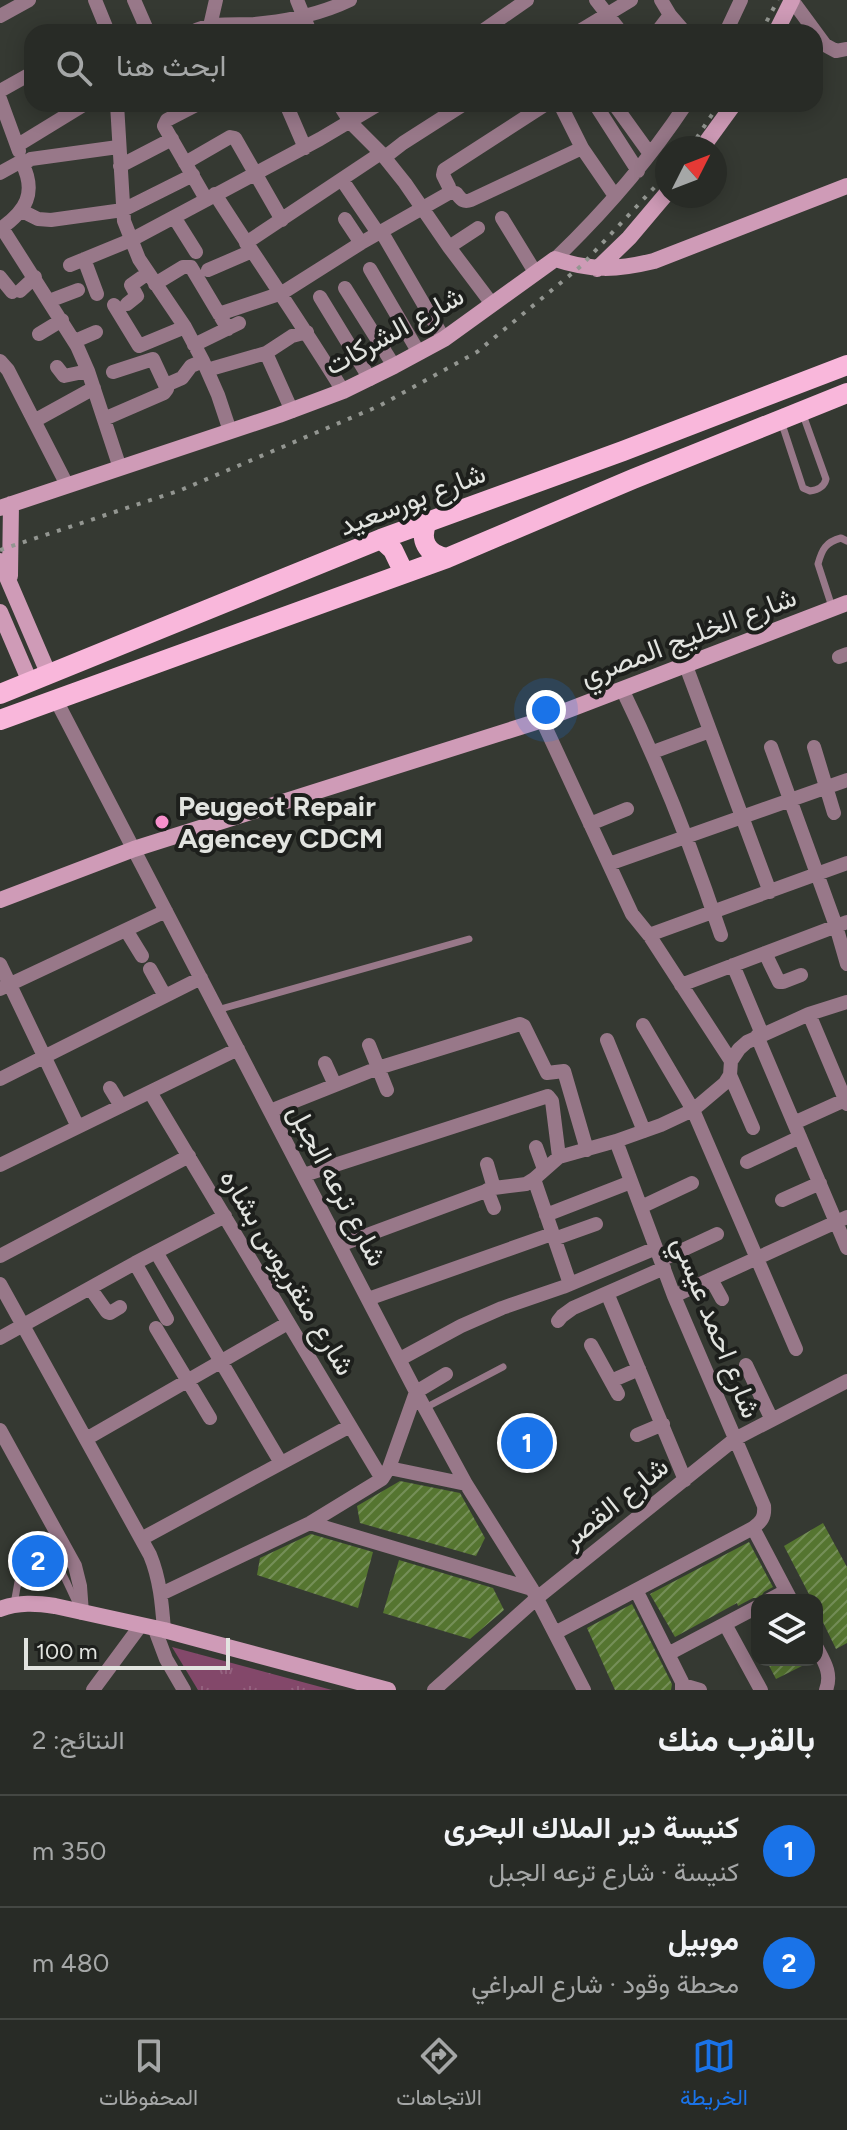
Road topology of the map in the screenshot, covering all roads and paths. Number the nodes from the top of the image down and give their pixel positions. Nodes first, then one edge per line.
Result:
1 (29, 0) edge
2 (95, 0) edge
3 (134, 0) edge
4 (216, 0) edge
5 (297, 0) edge
6 (350, 0) edge
7 (527, 0) edge
8 (596, 0) edge
9 (631, 0) edge
10 (661, 0) edge
11 (741, 0) edge
12 (792, 0) edge
13 (606, 15) junction
14 (670, 15) junction
15 (0, 16) edge
16 (304, 17) junction
17 (104, 24) edge
18 (144, 24) edge
19 (216, 24) edge
20 (274, 24) edge
21 (307, 24) edge
22 (492, 24) edge
23 (591, 24) edge
24 (614, 24) edge
25 (663, 24) edge
26 (678, 24) edge
27 (730, 24) edge
28 (780, 24) edge
29 (810, 24) edge
30 (823, 42) edge
31 (847, 49) edge
32 (24, 78) edge
33 (0, 91) edge
34 (0, 99) edge
35 (72, 112) edge
36 (117, 112) edge
37 (289, 112) edge
38 (344, 112) edge
39 (367, 112) edge
40 (451, 112) edge
41 (534, 112) edge
42 (564, 112) edge
43 (600, 112) edge
44 (620, 112) edge
45 (680, 112) edge
46 (728, 112) edge
47 (173, 113) edge
48 (351, 123) junction
49 (711, 136) edge
50 (172, 139) junction
51 (18, 145) junction
52 (118, 147) junction
53 (305, 148) junction
54 (582, 148) junction
55 (650, 154) junction
56 (383, 155) junction
57 (23, 163) junction
58 (120, 166) junction
59 (189, 169) junction
60 (638, 171) junction
61 (0, 173) edge
62 (257, 174) junction
63 (342, 180) junction
64 (847, 186) edge
65 (449, 193) junction
66 (211, 196) junction
67 (615, 196) junction
68 (422, 207) junction
69 (655, 207) edge
70 (123, 210) junction
71 (22, 211) junction
72 (174, 217) junction
73 (502, 218) dead end
74 (345, 219) dead end
75 (282, 220) junction
76 (1, 228) edge
77 (478, 228) dead end
78 (380, 232) junction
79 (131, 240) junction
80 (361, 243) junction
81 (249, 247) junction
82 (449, 247) junction
83 (196, 252) dead end
84 (555, 259) junction
85 (370, 269) dead end
86 (597, 269) junction
87 (208, 270) dead end
88 (535, 272) junction
89 (0, 277) edge
90 (35, 277) junction
91 (151, 278) junction
92 (345, 288) dead end
93 (78, 290) dead end
94 (282, 293) junction
95 (97, 294) dead end
96 (320, 297) dead end
97 (49, 301) junction
98 (492, 304) junction
99 (219, 314) junction
100 (62, 320) junction
101 (185, 327) junction
102 (96, 332) dead end
103 (307, 332) junction
104 (39, 334) dead end
105 (444, 339) junction
106 (75, 341) junction
107 (194, 345) junction
108 (145, 353) junction
109 (266, 353) junction
110 (419, 353) junction
111 (0, 361) edge
112 (205, 365) junction
113 (847, 365) edge
114 (394, 366) junction
115 (57, 367) dead end
116 (88, 371) junction
117 (113, 372) dead end
118 (370, 379) junction
119 (166, 385) junction
120 (94, 388) junction
121 (343, 391) junction
122 (847, 393) edge
123 (292, 411) junction
124 (802, 411) junction
125 (104, 419) junction
126 (781, 419) junction
127 (34, 421) junction
128 (230, 431) junction
129 (623, 451) junction
130 (120, 468) junction
131 (633, 479) junction
132 (67, 485) junction
133 (6, 506) edge
134 (428, 521) junction
135 (381, 539) junction
136 (847, 541) edge
137 (447, 558) junction
138 (0, 561) edge
139 (404, 573) junction
140 (11, 585) junction
141 (842, 608) edge
142 (3, 620) edge
143 (26, 620) junction
144 (686, 666) junction
145 (40, 679) junction
146 (622, 689) junction
147 (0, 694) edge
148 (56, 700) junction
149 (0, 720) edge
150 (542, 720) junction
151 (710, 731) junction
152 (771, 747) dead end
153 (814, 747) dead end
154 (653, 752) junction
155 (847, 780) edge
156 (826, 787) junction
157 (791, 799) junction
158 (627, 809) dead end
159 (834, 813) dead end
160 (742, 817) junction
161 (590, 824) junction
162 (686, 836) junction
163 (134, 849) junction
164 (847, 863) edge
165 (609, 864) junction
166 (817, 874) junction
167 (770, 892) junction
168 (0, 900) edge
169 (166, 911) junction
170 (713, 912) junction
171 (841, 924) edge
172 (126, 930) junction
173 (649, 935) junction
174 (721, 935) dead end
175 (469, 939) dead end
176 (765, 953) junction
177 (142, 956) dead end
178 (0, 964) edge
179 (847, 964) edge
180 (733, 965) junction
181 (150, 969) dead end
182 (801, 975) dead end
183 (201, 978) junction
184 (681, 985) junction
185 (5, 987) edge
186 (165, 996) junction
187 (847, 1002) edge
188 (217, 1010) junction
189 (809, 1014) junction
190 (643, 1025) dead end
191 (760, 1035) junction
192 (607, 1040) dead end
193 (369, 1045) dead end
194 (238, 1049) junction
195 (45, 1056) junction
196 (325, 1063) dead end
197 (378, 1068) junction
198 (730, 1068) junction
199 (547, 1073) junction
200 (0, 1079) edge
201 (335, 1085) junction
202 (110, 1088) dead end
203 (387, 1090) dead end
204 (150, 1092) junction
205 (548, 1096) junction
206 (846, 1101) edge
207 (121, 1106) junction
208 (693, 1110) junction
209 (270, 1111) junction
210 (78, 1127) junction
211 (753, 1128) dead end
212 (797, 1130) junction
213 (644, 1131) junction
214 (616, 1141) junction
215 (536, 1147) dead end
216 (587, 1150) junction
217 (189, 1156) junction
218 (559, 1157) junction
219 (747, 1162) dead end
220 (487, 1164) dead end
221 (0, 1165) edge
222 (539, 1174) junction
223 (304, 1175) junction
224 (631, 1182) junction
225 (692, 1183) dead end
226 (820, 1183) junction
227 (491, 1189) junction
228 (782, 1200) dead end
229 (641, 1207) junction
230 (494, 1208) dead end
231 (546, 1215) junction
232 (225, 1216) junction
233 (841, 1219) edge
234 (596, 1224) dead end
235 (717, 1234) dead end
236 (553, 1236) junction
237 (340, 1245) junction
238 (847, 1248) edge
239 (156, 1252) junction
240 (0, 1256) edge
241 (756, 1258) junction
242 (660, 1259) junction
243 (135, 1263) junction
244 (711, 1279) junction
245 (0, 1284) edge
246 (566, 1286) junction
247 (90, 1288) junction
248 (607, 1293) junction
249 (674, 1296) junction
250 (368, 1299) junction
251 (722, 1299) dead end
252 (120, 1307) dead end
253 (573, 1308) junction
254 (558, 1321) dead end
255 (288, 1323) junction
256 (23, 1326) junction
257 (0, 1338) edge
258 (591, 1345) dead end
259 (796, 1349) dead end
260 (400, 1359) junction
261 (219, 1362) junction
262 (746, 1365) dead end
263 (503, 1367) dead end
264 (639, 1369) junction
265 (446, 1374) dead end
266 (187, 1380) junction
267 (847, 1381) edge
268 (416, 1392) junction
269 (425, 1408) junction
270 (210, 1418) dead end
271 (772, 1420) junction
272 (663, 1424) junction
273 (350, 1426) junction
274 (0, 1430) edge
275 (637, 1435) dead end
276 (86, 1439) junction
277 (735, 1439) junction
278 (281, 1463) junction
279 (386, 1474) junction
280 (685, 1480) junction
281 (466, 1484) junction
282 (310, 1523) junction
283 (753, 1528) junction
284 (141, 1539) junction
285 (636, 1590) junction
286 (534, 1593) junction
287 (161, 1594) junction
288 (788, 1594) edge
289 (7, 1606) edge
290 (751, 1610) edge
291 (82, 1613) junction
292 (725, 1624) junction
293 (153, 1628) junction
294 (555, 1633) junction
295 (668, 1654) junction
296 (823, 1660) edge
297 (682, 1688) edge
298 (93, 1690) edge
299 (184, 1690) edge
300 (388, 1690) edge
301 (434, 1690) edge
302 (584, 1690) edge
303 (700, 1690) edge
304 (761, 1690) edge
305 (826, 1690) edge

1 - 15 street
2 - 17 street
3 - 18 street
4 - 19 street
5 - 16 street
6 - 16 street
7 - 22 street
8 - 13 street
9 - 13 street
10 - 14 street
11 - 27 street
12 - 28 street
12 - 29 street
13 - 23 street
13 - 24 street
14 - 25 street
14 - 26 street
16 - 20 street
16 - 21 street
30 - 31 street
32 - 33 street
34 - 51 street
35 - 51 street
36 - 52 street
37 - 53 street
38 - 48 street
39 - 48 street
40 - 56 street
41 - 65 street
42 - 54 street
43 - 60 street
44 - 55 street
45 - 55 street
46 - 49 street
47 - 50 street
48 - 53 street
48 - 56 street
50 - 58 street
50 - 59 street
51 - 57 street
52 - 57 street
52 - 58 street
53 - 62 street
54 - 65 street
54 - 67 street
55 - 60 street
56 - 63 street
56 - 68 street
57 - 61 street
57 - 71 street
58 - 70 street
59 - 62 street
59 - 66 street
59 - 70 street
60 - 67 street
62 - 66 street
62 - 75 street
63 - 75 street
63 - 78 street
64 - 86 street
65 - 68 street
66 - 72 street
66 - 81 street
67 - 84 street
68 - 78 street
68 - 82 street
69 - 86 street
70 - 71 street
70 - 79 street
71 - 76 street
72 - 79 street
72 - 83 street
73 - 88 street
74 - 80 street
75 - 81 street
76 - 90 street
77 - 82 street
78 - 80 street
78 - 105 street
79 - 91 street
79 - 95 street
80 - 94 street
81 - 87 street
81 - 94 street
82 - 98 street
84 - 86 street
84 - 88 street, شارع الشركات
85 - 110 street
88 - 98 street, شارع الشركات
89 - 90 street
90 - 97 street
91 - 99 street
91 - 101 street
91 - 108 street
92 - 114 street
93 - 97 street
94 - 99 street
94 - 103 street
96 - 118 street
97 - 100 street
98 - 105 street, شارع الشركات
99 - 107 street
100 - 104 street
100 - 106 street
101 - 107 street
101 - 108 street
102 - 106 street
103 - 109 street
103 - 121 street
105 - 110 street, شارع الشركات
106 - 116 street
107 - 112 street
108 - 117 street
108 - 119 street
109 - 112 street
109 - 123 street
110 - 114 street, شارع الشركات
111 - 127 street
112 - 119 street
112 - 128 street
113 - 129 main road, شارع بورسعيد
114 - 118 street, شارع الشركات
115 - 116 street
116 - 120 street
118 - 121 street, شارع الشركات
119 - 125 street
120 - 125 street
120 - 127 street
121 - 123 street, شارع الشركات
122 - 124 main road
123 - 128 street, شارع الشركات
124 - 126 main road
124 - 126 lane
125 - 130 street
126 - 131 main road
127 - 132 street
128 - 130 street, شارع الشركات
129 - 131 main road
129 - 134 main road, شارع بورسعيد
130 - 132 street, شارع الشركات
131 - 137 main road
132 - 133 street, شارع الشركات
133 - 140 street
134 - 135 main road, شارع بورسعيد
134 - 137 main road
135 - 139 main road
135 - 145 main road, شارع بورسعيد
136 - 141 lane
137 - 139 main road
138 - 140 street
139 - 148 main road
140 - 143 street
141 - 144 street, شارع الخليج المصري
142 - 143 street
142 - 145 street
143 - 145 street
144 - 146 street, شارع الخليج المصري
144 - 151 street
145 - 147 main road, شارع بورسعيد
146 - 150 street, شارع الخليج المصري
146 - 154 street
148 - 149 main road
148 - 163 street, شارع ترعه الجبل
150 - 161 street
150 - 163 street, شارع الخليج المصري
151 - 154 street
151 - 160 street
152 - 157 street
153 - 156 street
154 - 162 street
155 - 156 street
156 - 157 street
156 - 159 street
157 - 160 street
157 - 166 street
158 - 161 street
160 - 162 street
160 - 167 street
161 - 165 street
162 - 165 street
162 - 170 street
163 - 168 street, شارع الخليج المصري
163 - 169 street, شارع ترعه الجبل
164 - 166 street
165 - 173 street
166 - 167 street
166 - 171 street
167 - 170 street
169 - 172 street
169 - 183 street, شارع ترعه الجبل
170 - 173 street
170 - 174 street
171 - 176 street
171 - 179 street
172 - 177 street
172 - 185 street
173 - 184 street
175 - 188 lane
176 - 180 street
176 - 182 street
178 - 185 street
180 - 184 street
180 - 191 street
181 - 186 street
183 - 186 street
183 - 188 street, شارع ترعه الجبل
184 - 198 street
185 - 195 street
186 - 195 street
187 - 189 street
188 - 194 street, شارع ترعه الجبل
189 - 191 street
189 - 206 street
190 - 208 street
191 - 198 street
191 - 212 street
192 - 213 street
193 - 197 street
194 - 204 street
194 - 209 street, شارع ترعه الجبل
195 - 200 street
195 - 210 street
196 - 201 street
197 - 199 street
197 - 201 street
197 - 203 street
198 - 208 street
198 - 211 street
199 - 205 street
199 - 216 street
201 - 209 street
202 - 207 street
204 - 207 street
204 - 217 street, شارع منقريوس بشاره
205 - 218 street
205 - 223 street
206 - 212 street
207 - 210 street
208 - 213 street
208 - 241 street
209 - 223 street, شارع ترعه الجبل
210 - 221 street
212 - 219 street
212 - 226 street
213 - 214 street
214 - 216 street
214 - 224 street, شارع احمد عيسي
215 - 222 street
216 - 218 street
217 - 232 street, شارع منقريوس بشاره
217 - 240 street
218 - 222 street
220 - 227 street
222 - 227 street
222 - 231 street
223 - 237 street, شارع ترعه الجبل
224 - 229 street, شارع احمد عيسي
224 - 231 street
225 - 229 street
226 - 228 street
226 - 233 street
227 - 230 street
227 - 237 street
229 - 242 street, شارع احمد عيسي
231 - 236 street
232 - 239 street
232 - 255 street, شارع منقريوس بشاره
233 - 238 street
233 - 241 street
234 - 236 street
235 - 242 street
236 - 246 street
236 - 250 street
237 - 250 street, شارع ترعه الجبل
239 - 243 street
239 - 261 street
241 - 244 street
241 - 259 street
242 - 246 street
242 - 248 street
242 - 249 street, شارع احمد عيسي
243 - 247 street
243 - 266 street
244 - 249 street
244 - 251 street
245 - 256 street
246 - 253 street
246 - 260 street
247 - 252 street
247 - 256 street
248 - 253 street
248 - 264 street
249 - 277 street, شارع احمد عيسي
250 - 260 street, شارع ترعه الجبل
253 - 254 street
255 - 261 street
255 - 273 street, شارع منقريوس بشاره
256 - 257 street
256 - 276 street
258 - 264 street
260 - 268 street, شارع ترعه الجبل
261 - 266 street
261 - 278 street
262 - 271 street
263 - 269 lane
264 - 272 street
265 - 268 street
266 - 270 street
266 - 276 street
267 - 271 street, شارع القصر
268 - 269 street, شارع ترعه الجبل
268 - 279 street
269 - 281 street, شارع ترعه الجبل
271 - 277 street, شارع القصر
272 - 275 street
272 - 280 street
273 - 278 street
273 - 279 street, شارع منقريوس بشاره
274 - 291 street
276 - 284 street
277 - 280 street, شارع القصر
277 - 283 street, شارع احمد عيسي
278 - 284 street
279 - 281 street
279 - 282 street
280 - 286 street, شارع القصر
281 - 286 street, شارع ترعه الجبل
282 - 286 street
282 - 287 street
283 - 285 street
283 - 288 street
284 - 287 street
285 - 294 street
285 - 295 street
286 - 294 street, شارع ترعه الجبل
286 - 301 street, شارع القصر
287 - 293 street
289 - 291 street
289 - 291 lane
290 - 292 street
291 - 293 street
292 - 295 street
292 - 304 street
293 - 298 street
293 - 299 street
293 - 300 street
294 - 302 street, شارع ترعه الجبل
295 - 297 street
296 - 305 street
297 - 303 street

